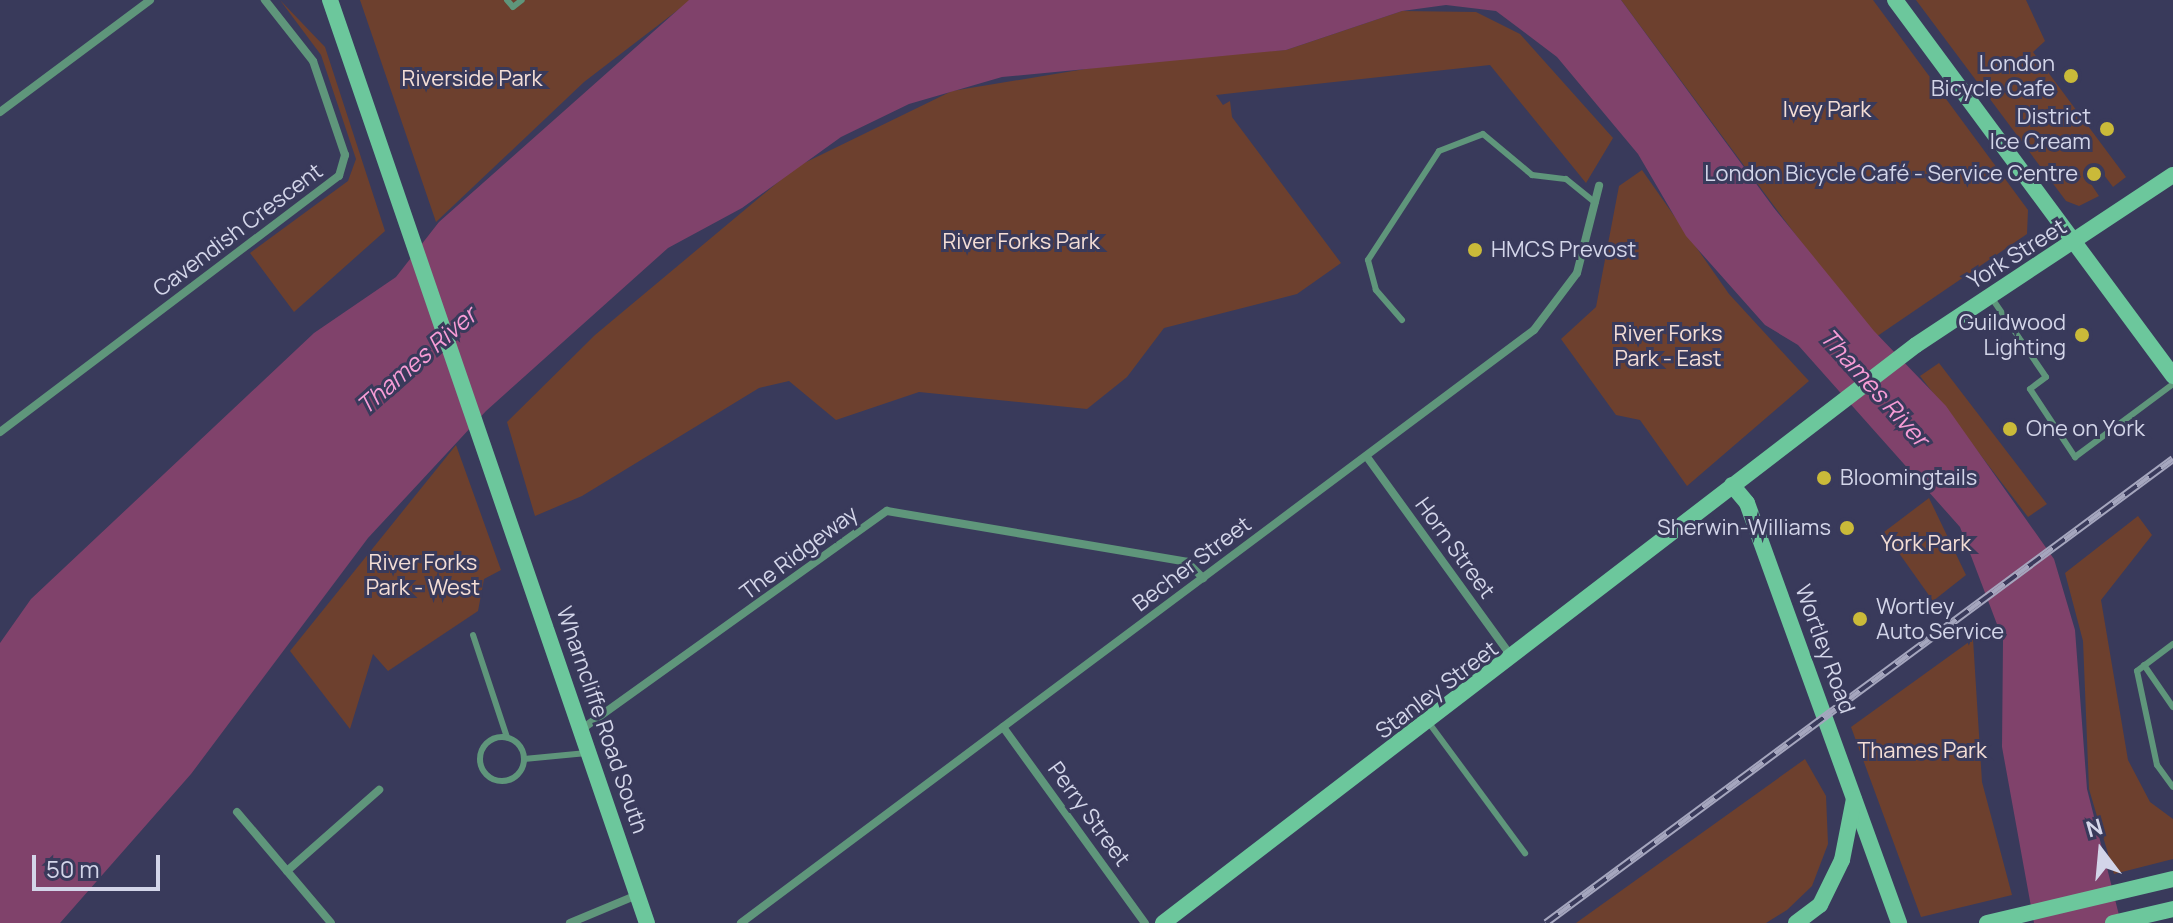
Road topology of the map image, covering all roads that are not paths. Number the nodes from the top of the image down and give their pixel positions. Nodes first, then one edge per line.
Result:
1 (150, 0) edge
2 (265, 0) edge
3 (330, 0) edge
4 (507, 0) edge
5 (522, 0) edge
6 (1895, 0) edge
7 (0, 112) edge
8 (2173, 175) edge
9 (1599, 186) dead end
10 (1596, 203) junction
11 (2078, 242) junction
12 (1991, 297) junction
13 (1402, 320) dead end
14 (2173, 376) edge
15 (2173, 384) edge
16 (0, 432) edge
17 (1367, 457) junction
18 (1732, 485) junction
19 (1203, 578) junction
20 (473, 635) dead end
21 (2173, 644) edge
22 (1513, 660) junction
23 (2144, 665) junction
24 (2173, 707) edge
25 (1429, 723) junction
26 (1003, 727) junction
27 (582, 729) junction
28 (507, 737) junction
29 (589, 752) junction
30 (524, 759) junction
31 (2173, 787) edge
32 (379, 790) dead end
33 (1855, 798) junction
34 (237, 812) dead end
35 (1525, 853) dead end
36 (287, 871) junction
37 (2173, 879) edge
38 (638, 895) junction
39 (2166, 911) edge
40 (331, 923) edge
41 (570, 923) edge
42 (647, 923) edge
43 (741, 923) edge
44 (1145, 923) edge
45 (1163, 923) edge
46 (1796, 923) edge
47 (1899, 923) edge
48 (1989, 923) edge
49 (2113, 923) edge

1 - 7 street
2 - 16 street, Cavendish Crescent
3 - 27 main road, Wharncliffe Road South
4 - 5 lane
6 - 11 main road
8 - 11 main road, York Street
9 - 10 street, Becher Street
10 - 13 lane
10 - 17 street, Becher Street
11 - 12 main road, York Street
11 - 14 main road
12 - 15 lane
12 - 18 main road, York Street
17 - 19 street, Becher Street
17 - 22 street, Horn Street
18 - 22 main road, Stanley Street
18 - 33 main road, Wortley Road
19 - 26 street, Becher Street
19 - 27 street, The Ridgeway
20 - 28 lane
21 - 23 lane
22 - 25 main road, Stanley Street
23 - 24 lane
23 - 31 lane
25 - 35 lane
25 - 45 main road, Stanley Street
26 - 43 street, Becher Street
26 - 44 street, Perry Street
27 - 29 main road, Wharncliffe Road South
28 - 30 lane
28 - 30 lane
29 - 30 lane
29 - 38 main road, Wharncliffe Road South
32 - 36 street
33 - 46 main road
33 - 47 main road, Wortley Road
34 - 36 street
36 - 40 street
37 - 48 main road
38 - 41 street
38 - 42 main road, Wharncliffe Road South
39 - 49 main road

